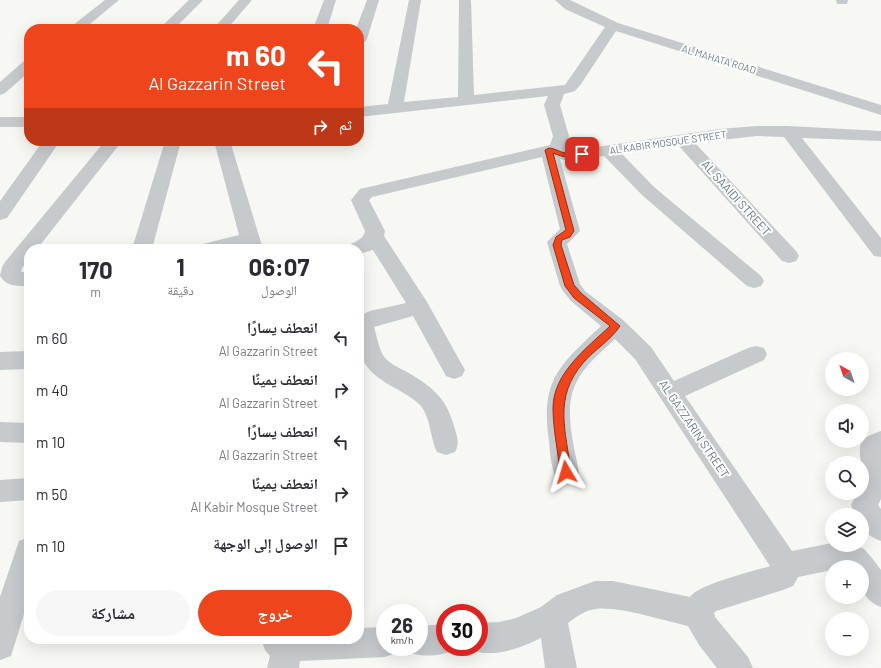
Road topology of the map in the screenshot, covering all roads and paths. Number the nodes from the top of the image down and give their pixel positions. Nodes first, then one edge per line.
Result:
1 (113, 0) edge
2 (197, 0) edge
3 (246, 0) edge
4 (330, 0) edge
5 (373, 0) edge
6 (415, 0) edge
7 (466, 0) edge
8 (561, 0) edge
9 (82, 24) edge
10 (171, 24) edge
11 (224, 24) edge
12 (322, 24) edge
13 (364, 26) edge
14 (613, 26) junction
15 (24, 68) edge
16 (0, 90) edge
17 (558, 91) junction
18 (881, 94) edge
19 (466, 101) junction
20 (394, 108) junction
21 (876, 108) edge
22 (364, 111) edge
23 (0, 122) edge
24 (24, 122) edge
25 (788, 131) junction
26 (881, 136) edge
27 (683, 140) junction
28 (48, 146) edge
29 (110, 146) edge
30 (172, 146) edge
31 (223, 146) edge
32 (552, 151) junction
33 (609, 151) junction
34 (0, 214) edge
35 (374, 236) junction
36 (252, 243) edge
37 (31, 244) edge
38 (143, 244) edge
39 (364, 246) edge
40 (881, 251) edge
41 (24, 252) edge
42 (789, 256) dead end
43 (24, 279) edge
44 (754, 281) dead end
45 (419, 307) junction
46 (616, 326) junction
47 (756, 354) dead end
48 (24, 360) edge
49 (0, 361) edge
50 (454, 370) dead end
51 (669, 393) junction
52 (0, 432) edge
53 (24, 433) edge
54 (881, 441) edge
55 (446, 445) dead end
56 (566, 472) dead end
57 (24, 489) edge
58 (0, 491) edge
59 (881, 529) edge
60 (856, 560) edge
61 (786, 566) junction
62 (24, 567) edge
63 (869, 577) edge
64 (881, 593) edge
65 (699, 614) junction
66 (552, 617) junction
67 (488, 638) edge
68 (376, 643) edge
69 (362, 644) edge
70 (364, 644) edge
71 (0, 645) edge
72 (282, 651) edge
73 (561, 668) edge
74 (737, 668) edge

1 - 9 street
2 - 10 street
3 - 11 street
4 - 12 street
5 - 13 street
6 - 20 street
7 - 19 street
8 - 14 street, AL MAHATA ROAD
14 - 17 street
14 - 21 street, AL MAHATA ROAD
15 - 16 street
17 - 19 street
17 - 32 street
18 - 21 street
19 - 20 street
20 - 22 street
23 - 24 street
25 - 26 street, AL KABIR MOSQUE STREET
25 - 27 street, AL KABIR MOSQUE STREET
25 - 40 street
27 - 33 street, AL KABIR MOSQUE STREET
27 - 42 street, AL SAAIDI STREET
28 - 34 street
29 - 37 street
30 - 38 street
31 - 36 street
32 - 33 street, AL KABIR MOSQUE STREET
32 - 35 street, AL KABIR MOSQUE STREET
32 - 46 street, AL GAZZARIN STREET
33 - 44 street
35 - 39 street
35 - 45 street
41 - 43 street
45 - 50 street
45 - 55 street
46 - 51 street, AL GAZZARIN STREET
46 - 56 street
47 - 51 street
48 - 49 street
51 - 61 street, AL GAZZARIN STREET
52 - 53 street
54 - 59 street
57 - 58 street
60 - 61 street
61 - 65 street
62 - 71 street
63 - 64 street
65 - 66 street
65 - 74 street
66 - 67 street
66 - 73 street
68 - 70 street
69 - 72 street

